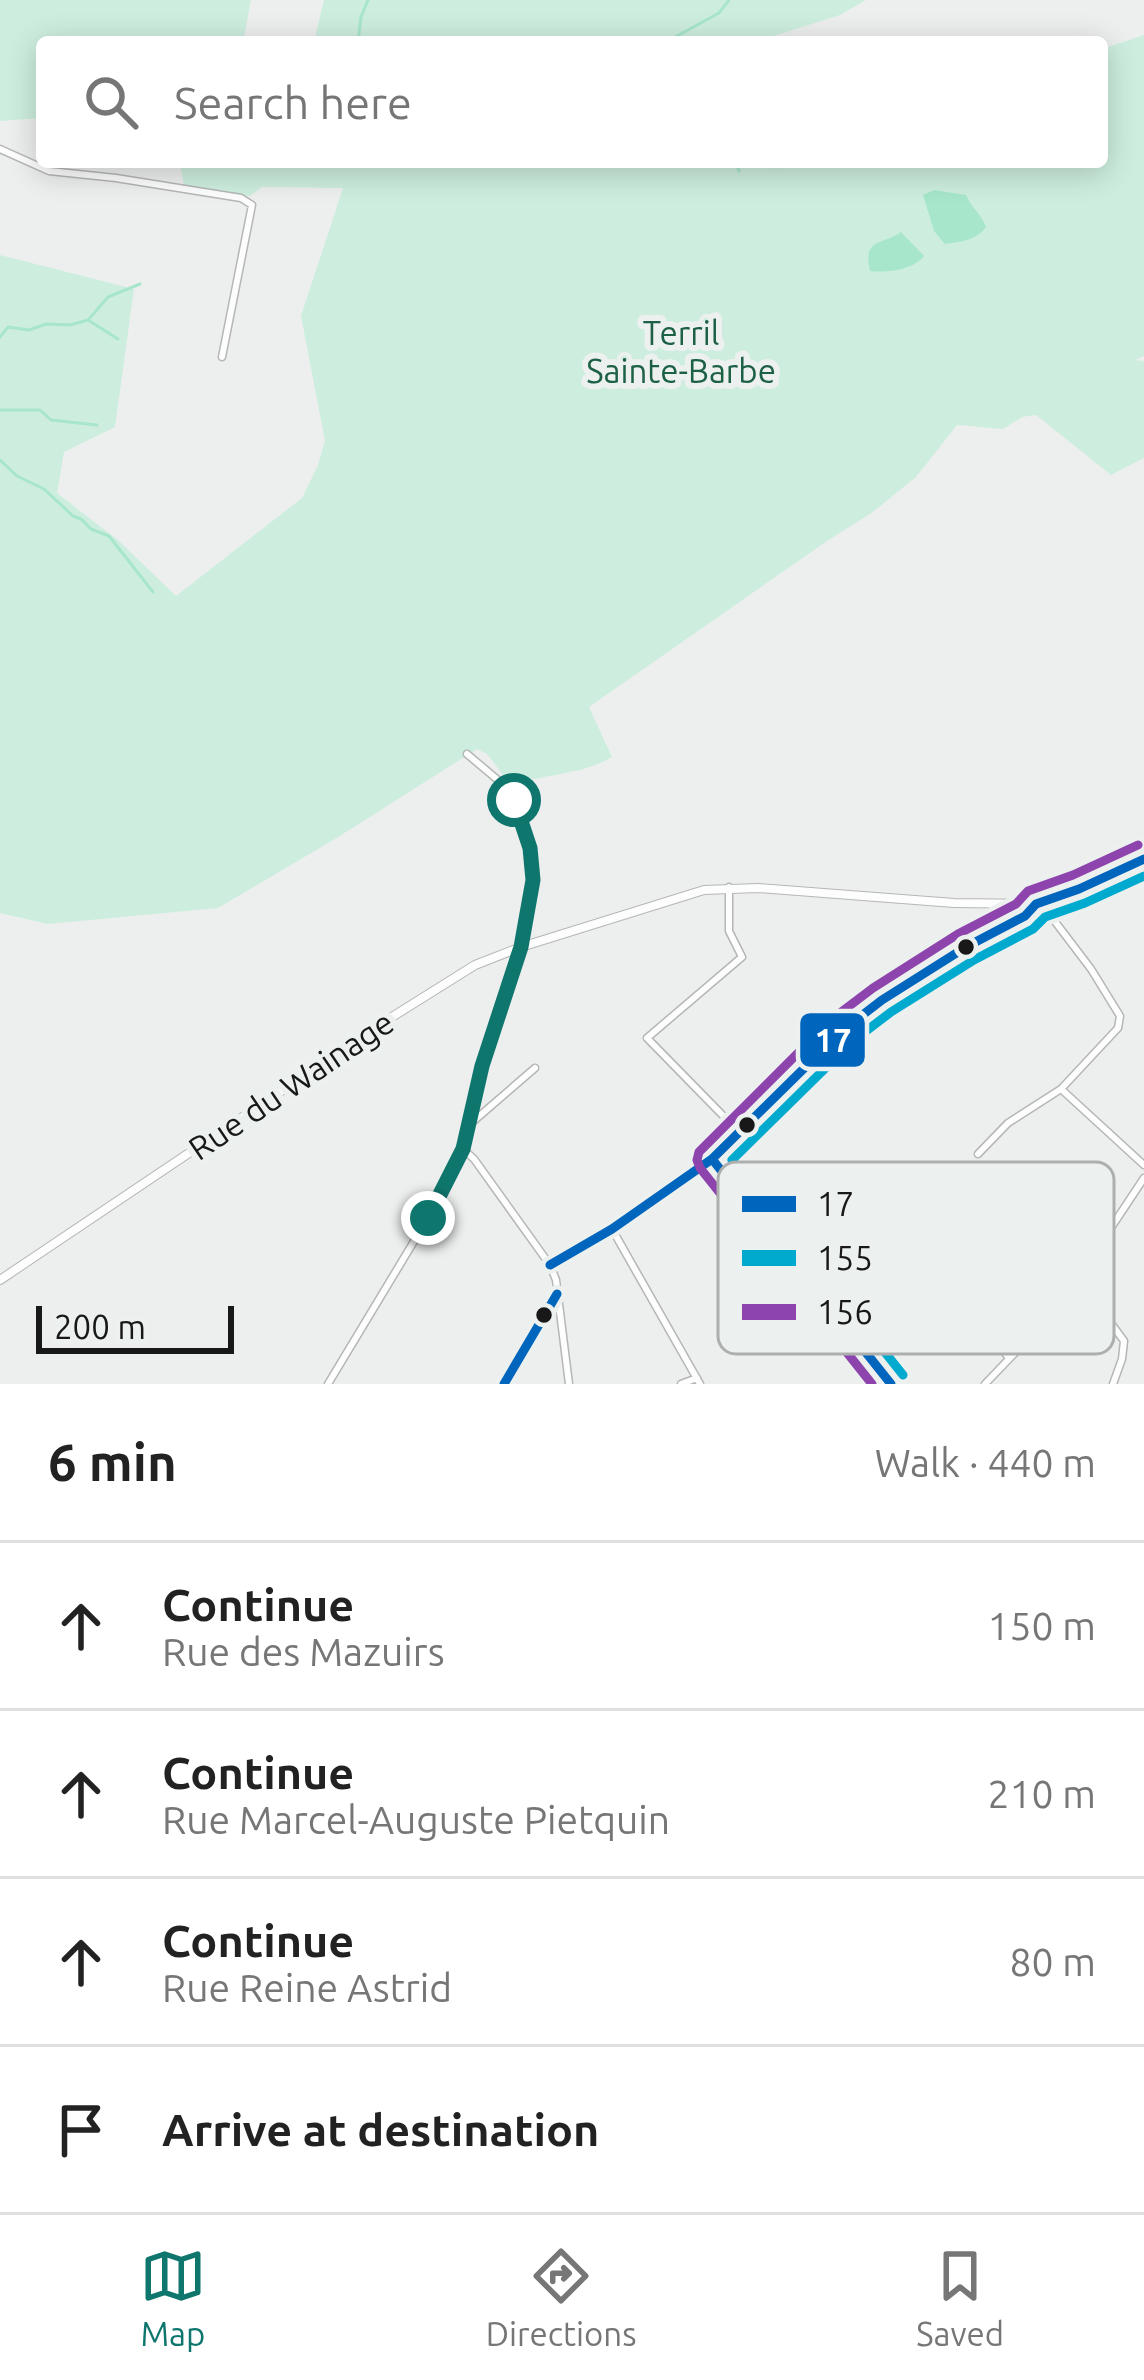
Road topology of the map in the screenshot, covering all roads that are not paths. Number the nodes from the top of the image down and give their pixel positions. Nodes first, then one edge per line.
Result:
1 (0, 149) edge
2 (36, 165) edge
3 (43, 168) edge
4 (222, 357) dead end
5 (467, 754) dead end
6 (1144, 859) edge
7 (729, 887) junction
8 (1040, 903) junction
9 (521, 947) junction
10 (535, 1068) dead end
11 (1061, 1089) junction
12 (469, 1125) junction
13 (740, 1133) junction
14 (463, 1149) junction
15 (978, 1154) dead end
16 (712, 1159) junction
17 (718, 1166) edge
18 (1144, 1166) edge
19 (1144, 1178) edge
20 (1114, 1223) edge
21 (612, 1229) junction
22 (550, 1265) junction
23 (0, 1280) edge
24 (557, 1294) junction
25 (1114, 1326) edge
26 (868, 1354) edge
27 (1006, 1354) edge
28 (1013, 1354) edge
29 (1009, 1359) junction
30 (699, 1381) edge
31 (328, 1384) edge
32 (504, 1384) edge
33 (569, 1384) edge
34 (681, 1384) edge
35 (891, 1384) edge
36 (985, 1384) edge
37 (1113, 1384) edge

1 - 2 street
3 - 4 street
5 - 9 street
6 - 8 main road
7 - 8 main road, Rue du Wainage
7 - 9 main road, Rue du Wainage
7 - 13 street
8 - 11 street
8 - 13 street
9 - 12 street
9 - 23 main road, Rue du Wainage
10 - 12 street
11 - 15 street
11 - 18 street
12 - 14 street
13 - 16 street
14 - 22 street
14 - 31 street
16 - 17 street
16 - 21 street
19 - 20 street
21 - 22 street
21 - 30 street
22 - 24 street
24 - 32 street
24 - 33 street
25 - 37 street
26 - 35 street
27 - 29 street
28 - 29 street
29 - 36 street
30 - 34 street

